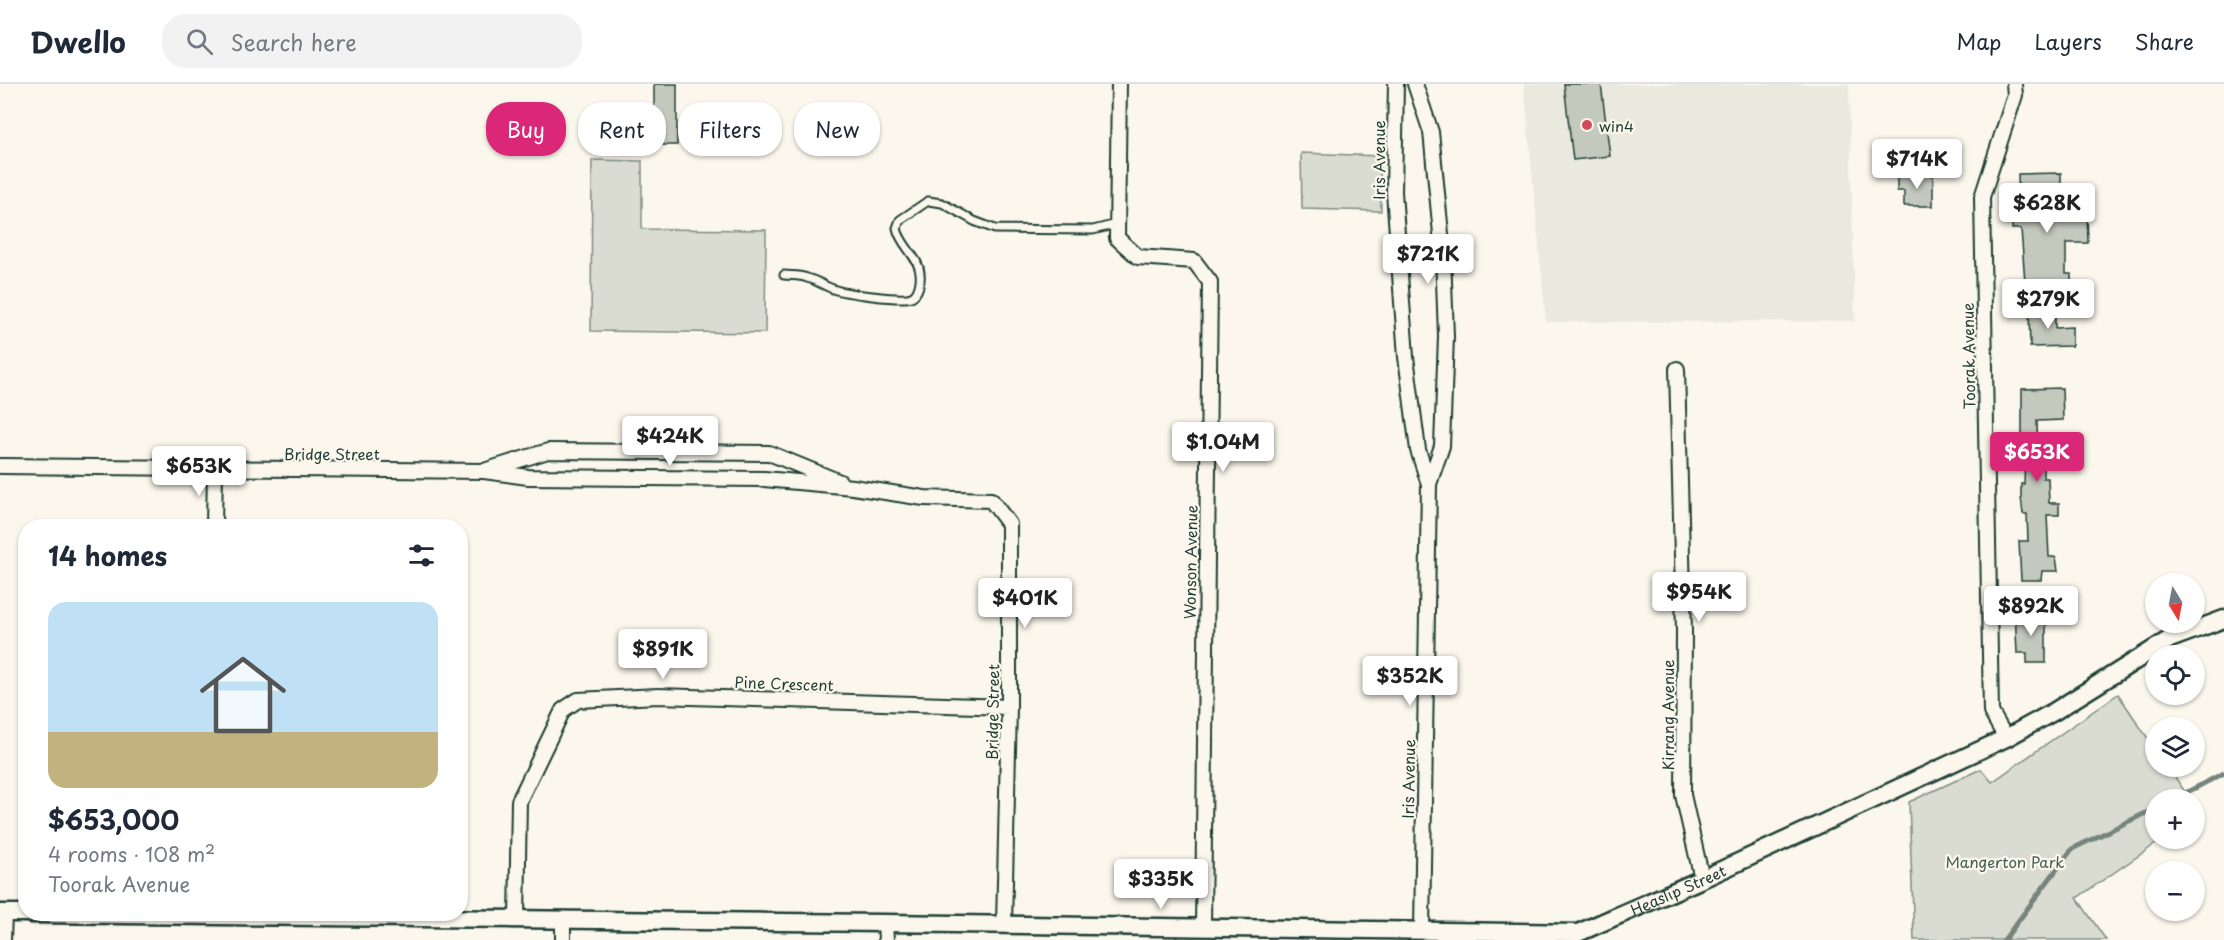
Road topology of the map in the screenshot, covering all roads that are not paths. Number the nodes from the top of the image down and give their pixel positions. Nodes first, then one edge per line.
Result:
1 (1119, 84) edge
2 (1396, 84) edge
3 (1415, 84) edge
4 (2014, 84) edge
5 (1117, 225) junction
6 (784, 275) dead end
7 (1677, 369) dead end
8 (0, 466) edge
9 (215, 469) junction
10 (484, 471) junction
11 (1429, 484) junction
12 (854, 487) junction
13 (214, 519) edge
14 (2224, 619) edge
15 (1009, 708) junction
16 (2006, 738) junction
17 (1702, 879) junction
18 (2, 913) edge
19 (18, 914) edge
20 (468, 918) edge
21 (517, 919) junction
22 (563, 920) junction
23 (885, 923) junction
24 (1004, 925) junction
25 (1203, 928) junction
26 (1422, 930) junction
27 (3, 940) edge
28 (563, 940) edge
29 (886, 940) edge

1 - 5 street, Wonson Avenue
2 - 11 street, Iris Avenue
3 - 11 street, Iris Avenue
4 - 16 street, Toorak Avenue
5 - 6 lane
5 - 25 street, Wonson Avenue
7 - 17 street, Kirrang Avenue
8 - 9 street, Bridge Street
9 - 10 street, Bridge Street
9 - 13 street
10 - 12 street, Bridge Street
10 - 12 street, Bridge Street
11 - 26 street, Iris Avenue
12 - 15 street, Bridge Street
14 - 16 street, Heaslip Street
15 - 21 street, Pine Crescent
15 - 24 street, Bridge Street
16 - 17 street, Heaslip Street
17 - 26 street, Heaslip Street
18 - 19 street
18 - 27 street
20 - 21 street, Heaslip Street
21 - 22 street, Heaslip Street
22 - 23 street, Heaslip Street
22 - 28 street
23 - 24 street, Heaslip Street
23 - 29 street
24 - 25 street, Heaslip Street
25 - 26 street, Heaslip Street

